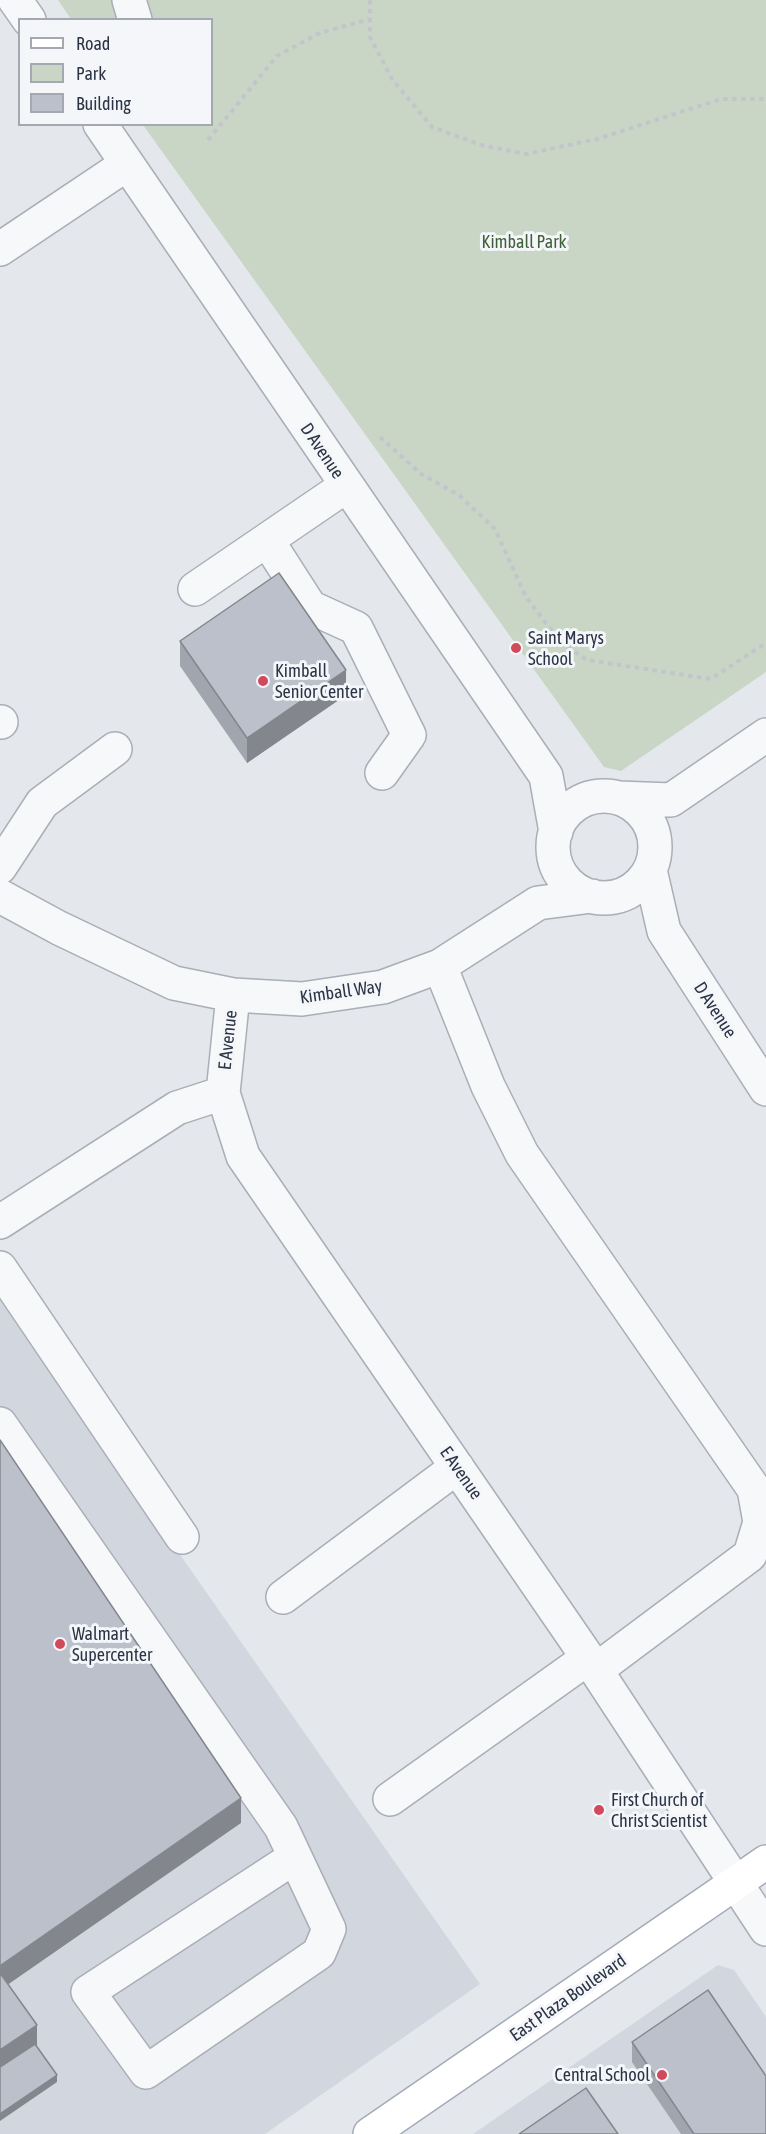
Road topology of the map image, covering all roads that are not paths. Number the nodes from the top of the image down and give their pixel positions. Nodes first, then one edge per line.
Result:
1 (15, 0) edge
2 (129, 0) edge
3 (27, 18) edge
4 (134, 18) edge
5 (101, 126) edge
6 (127, 164) junction
7 (0, 249) edge
8 (346, 486) junction
9 (267, 540) junction
10 (195, 589) dead end
11 (766, 735) edge
12 (116, 748) dead end
13 (382, 773) dead end
14 (546, 776) junction
15 (609, 797) junction
16 (667, 800) junction
17 (555, 845) junction
18 (653, 859) junction
19 (0, 867) edge
20 (0, 896) edge
21 (600, 897) junction
22 (543, 902) junction
23 (664, 931) junction
24 (440, 966) junction
25 (233, 995) junction
26 (766, 1089) edge
27 (223, 1093) junction
28 (0, 1222) edge
29 (0, 1268) edge
30 (0, 1424) edge
31 (458, 1467) junction
32 (182, 1537) dead end
33 (283, 1597) dead end
34 (592, 1664) junction
35 (390, 1799) dead end
36 (295, 1857) junction
37 (766, 1862) edge
38 (736, 1883) junction
39 (766, 1929) edge
40 (370, 2134) edge

1 - 3 street
2 - 4 street
5 - 6 street, D Avenue
6 - 7 street
6 - 8 street, D Avenue
8 - 9 street
8 - 14 street, D Avenue
9 - 10 street
9 - 13 street
11 - 16 street
12 - 19 street
14 - 15 street
14 - 17 street, D Avenue
15 - 16 street
15 - 17 street
15 - 18 street
16 - 18 street
17 - 21 street
17 - 22 street
18 - 21 street
18 - 23 street, D Avenue
20 - 25 street, Kimball Way
21 - 22 street, Kimball Way
21 - 23 street, D Avenue
22 - 24 street, Kimball Way
23 - 26 street, D Avenue
24 - 25 street, Kimball Way
24 - 34 street
25 - 27 street, E Avenue
27 - 28 street
27 - 31 street, E Avenue
29 - 32 street
30 - 36 street
31 - 33 street
31 - 34 street, E Avenue
34 - 35 street
34 - 38 street, E Avenue
36 - 36 street
37 - 38 main road, East Plaza Boulevard
38 - 39 street, E Avenue
38 - 40 main road, East Plaza Boulevard

